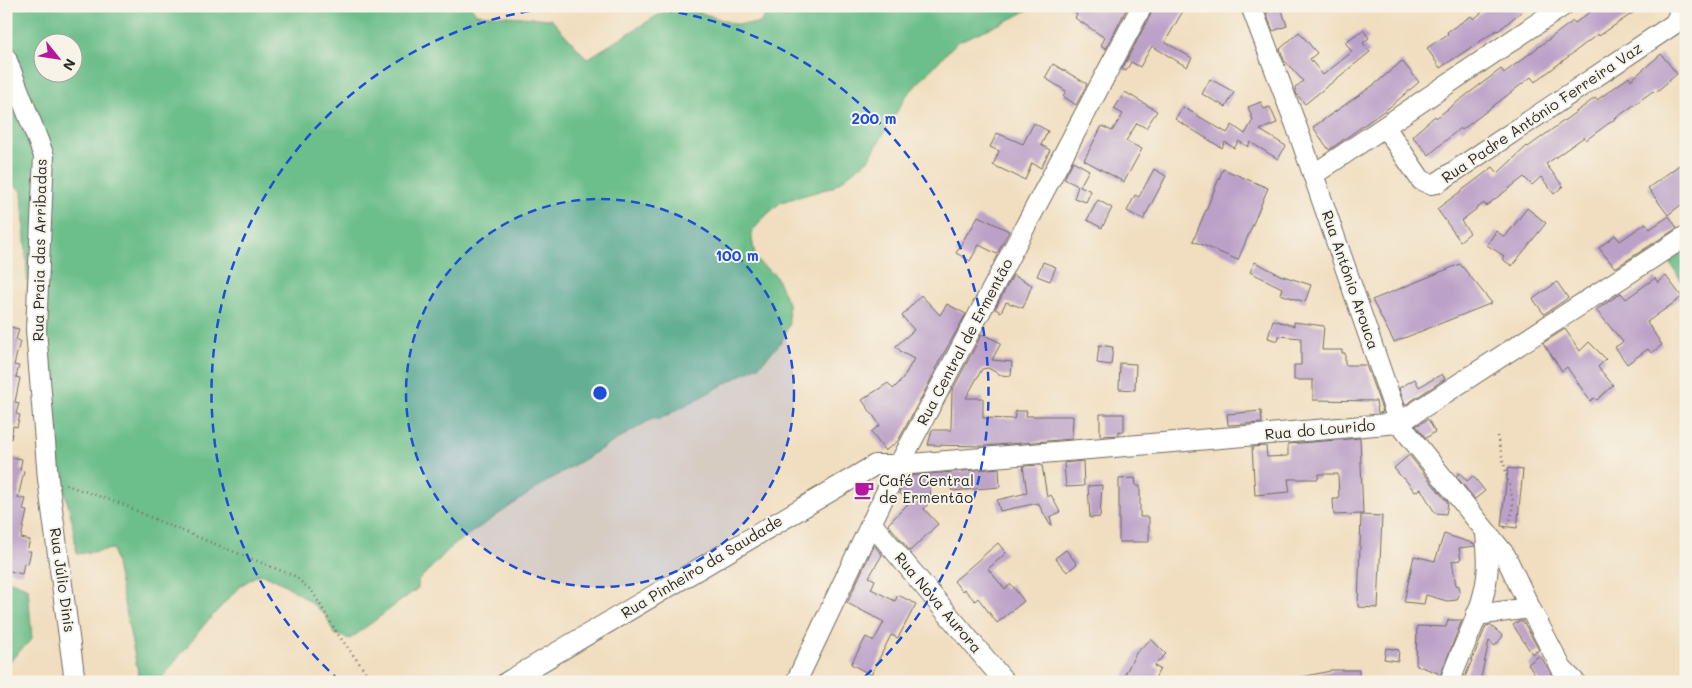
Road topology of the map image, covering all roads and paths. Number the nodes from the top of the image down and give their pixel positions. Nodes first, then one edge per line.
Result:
1 (1142, 6) edge
2 (1251, 6) edge
3 (1563, 6) edge
4 (1678, 6) edge
5 (6, 58) edge
6 (1384, 127) junction
7 (1313, 175) junction
8 (1686, 236) edge
9 (1399, 423) junction
10 (1497, 436) dead end
11 (899, 465) junction
12 (48, 479) junction
13 (871, 523) junction
14 (1491, 538) junction
15 (1530, 608) junction
16 (1476, 615) junction
17 (75, 682) edge
18 (373, 682) edge
19 (507, 682) edge
20 (796, 682) edge
21 (1005, 682) edge
22 (1450, 682) edge
23 (1575, 682) edge

1 - 11 street, Rua Central de Ermentão
2 - 7 street, Rua António Arouca
3 - 6 street
4 - 6 street, Rua Padre António Ferreira Vaz
5 - 12 street, Rua Praia das Arribadas
6 - 7 street
7 - 9 street, Rua António Arouca
8 - 9 street, Rua do Lourido
9 - 11 street, Rua do Lourido
9 - 14 street, Rua António Arouca
10 - 14 path
11 - 13 street, Rua Central de Ermentão
11 - 19 street, Rua Pinheiro da Saudade
12 - 17 street, Rua Júlio Dinis
12 - 18 path
13 - 20 street, Rua Central de Ermentão
13 - 21 street, Rua Nova Aurora
14 - 15 street, Rua António Arouca
14 - 16 street
15 - 16 street
15 - 23 street, Rua António Arouca
16 - 22 street

